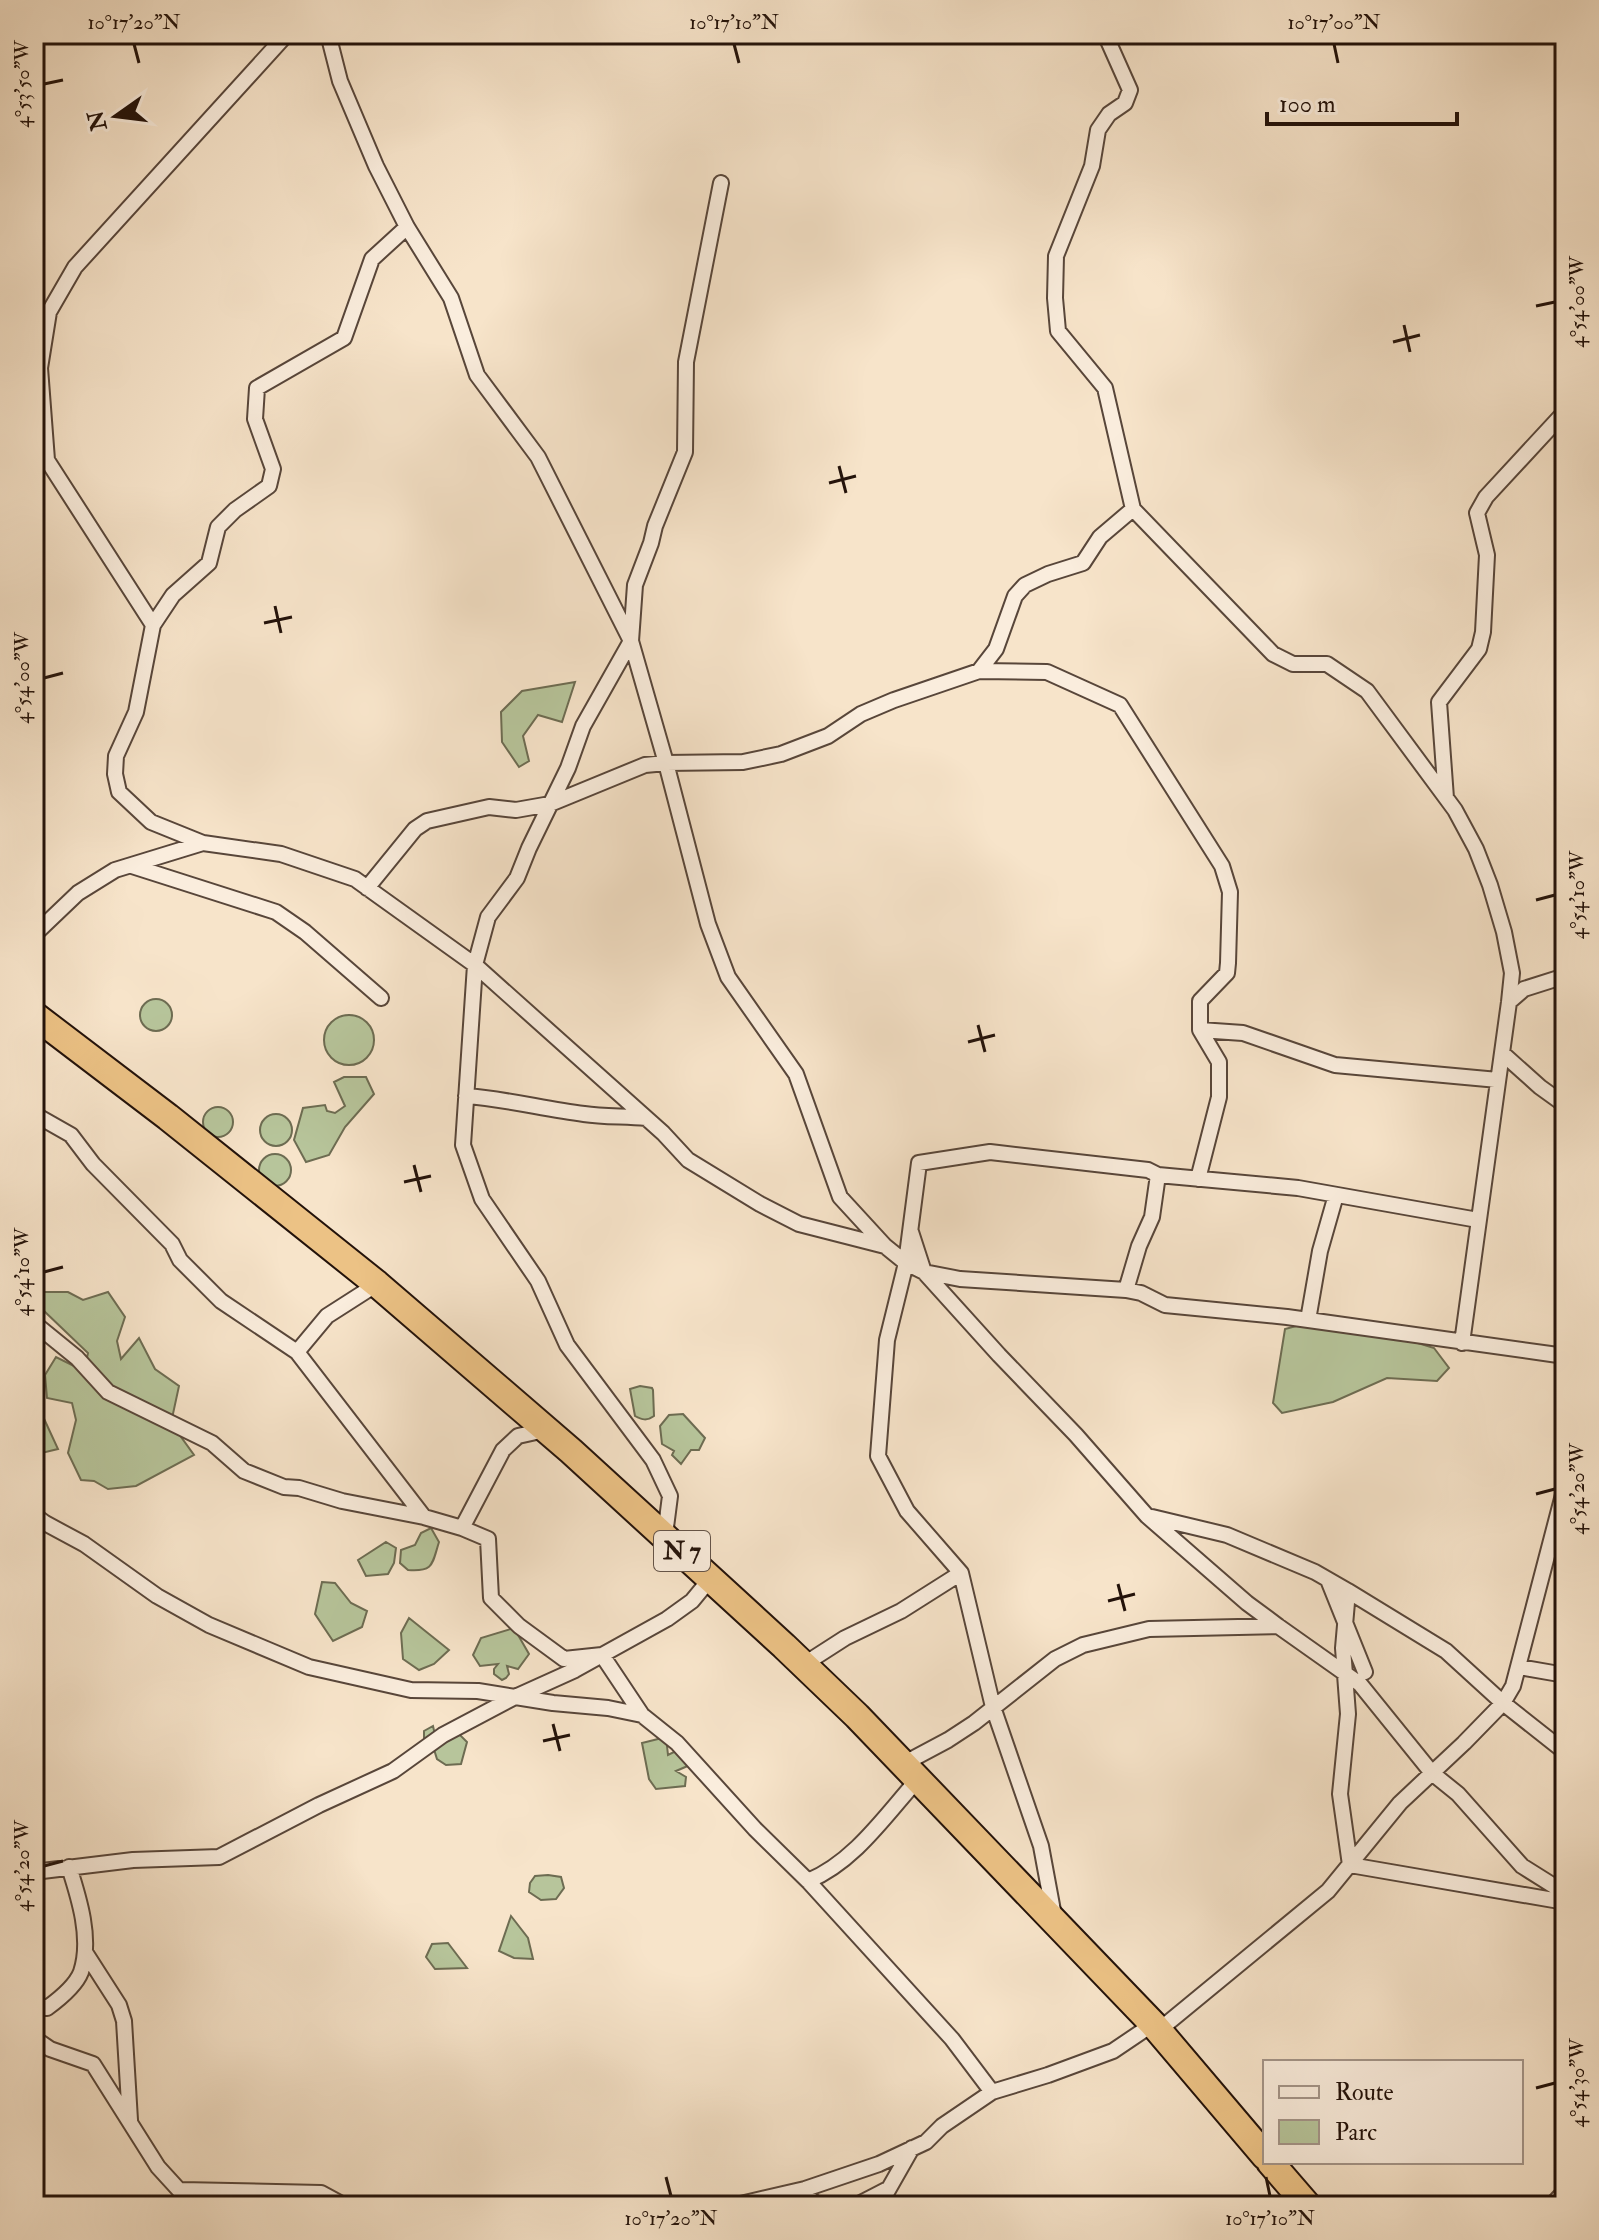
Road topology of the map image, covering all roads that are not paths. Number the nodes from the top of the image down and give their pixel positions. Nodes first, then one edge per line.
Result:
1 (287, 34) edge
2 (328, 34) edge
3 (1105, 34) edge
4 (721, 183) dead end
5 (407, 227) junction
6 (1560, 417) dead end
7 (1133, 509) junction
8 (153, 625) junction
9 (631, 641) junction
10 (979, 671) junction
11 (666, 763) junction
12 (1446, 798) junction
13 (550, 804) junction
14 (203, 843) junction
15 (130, 865) junction
16 (367, 888) junction
17 (34, 935) edge
18 (475, 965) junction
19 (1565, 976) edge
20 (381, 998) dead end
21 (1509, 1002) junction
22 (34, 1015) edge
23 (1200, 1030) junction
24 (1502, 1053) junction
25 (1498, 1080) junction
26 (1548, 1093) junction
27 (1565, 1095) edge
28 (466, 1096) junction
29 (1565, 1105) edge
30 (34, 1114) edge
31 (646, 1118) junction
32 (1158, 1175) junction
33 (1198, 1179) junction
34 (1336, 1195) junction
35 (1478, 1220) junction
36 (909, 1227) junction
37 (885, 1246) junction
38 (906, 1263) junction
39 (924, 1272) junction
40 (377, 1284) junction
41 (1126, 1290) junction
42 (1308, 1320) junction
43 (34, 1323) edge
44 (1462, 1343) junction
45 (297, 1352) junction
46 (1565, 1356) edge
47 (545, 1430) junction
48 (1565, 1487) edge
49 (34, 1515) edge
50 (1147, 1516) junction
51 (424, 1517) junction
52 (462, 1528) junction
53 (665, 1535) junction
54 (961, 1573) junction
55 (711, 1578) junction
56 (1328, 1580) junction
57 (1348, 1591) junction
58 (1345, 1623) junction
59 (1278, 1626) junction
60 (602, 1655) junction
61 (803, 1665) junction
62 (1519, 1667) junction
63 (1344, 1670) junction
64 (1365, 1672) dead end
65 (1565, 1675) edge
66 (513, 1698) junction
67 (1503, 1703) junction
68 (993, 1707) junction
69 (642, 1715) junction
70 (1565, 1752) edge
71 (910, 1772) junction
72 (1432, 1773) junction
73 (1350, 1865) junction
74 (69, 1867) junction
75 (34, 1872) edge
76 (808, 1881) junction
77 (1565, 1893) edge
78 (1565, 1902) edge
79 (1055, 1922) junction
80 (85, 1952) junction
81 (34, 2006) edge
82 (1156, 2027) junction
83 (34, 2038) edge
84 (992, 2092) junction
85 (130, 2123) junction
86 (912, 2148) junction
87 (1263, 2154) edge
88 (1271, 2164) edge
89 (887, 2189) junction
90 (179, 2190) junction
91 (800, 2191) junction
92 (1565, 2191) edge
93 (1296, 2200) edge
94 (206, 2206) edge
95 (345, 2206) edge
96 (732, 2206) edge
97 (819, 2206) edge
98 (855, 2206) edge
99 (879, 2206) edge
100 (1551, 2206) edge

1 - 8 street
2 - 5 street
3 - 7 street
4 - 9 street
5 - 8 street
5 - 9 street
6 - 12 street
7 - 10 street
7 - 12 street
8 - 14 street
9 - 11 street
9 - 13 street
10 - 11 street
10 - 23 street
11 - 13 street
11 - 37 street
12 - 21 street
13 - 16 street
13 - 18 street
14 - 15 street
14 - 16 street
15 - 17 street
15 - 20 street
16 - 18 street
18 - 28 street
18 - 31 street
19 - 21 street
21 - 24 street
22 - 40 highway, N 7
23 - 25 street
23 - 33 street
24 - 25 street
24 - 26 street
25 - 35 street
26 - 27 street
26 - 29 street
28 - 31 street
28 - 53 street
30 - 45 street
31 - 37 street
32 - 33 street
32 - 36 street
32 - 41 street
33 - 34 street
34 - 35 street
34 - 42 street
35 - 44 street
36 - 38 street
36 - 39 street
37 - 38 street
38 - 39 street
38 - 54 street
39 - 41 street
39 - 50 street
40 - 45 street
40 - 47 highway, N 7
41 - 42 street
42 - 44 street
43 - 51 street
44 - 46 street
45 - 51 street
47 - 52 street
47 - 53 highway, N 7
48 - 62 street
49 - 66 street
50 - 56 street
50 - 59 street
51 - 52 street
52 - 60 street
53 - 55 highway, N 7
54 - 61 street
54 - 68 street
55 - 60 street
55 - 61 highway, N 7
56 - 57 street
56 - 58 street
57 - 58 street
57 - 67 street
58 - 63 street
58 - 64 street
59 - 63 street
59 - 68 street
60 - 66 street
60 - 69 street
61 - 71 highway, N 7
62 - 65 street
62 - 67 street
63 - 72 street
63 - 73 street
66 - 69 street
66 - 74 street
67 - 70 street
67 - 72 street
68 - 71 street
68 - 79 street
69 - 76 street
71 - 76 street
71 - 79 highway, N 7
72 - 73 street
72 - 77 street
73 - 78 street
73 - 82 street
74 - 75 street
74 - 80 street
76 - 84 street
79 - 82 highway, N 7
80 - 81 street
80 - 85 street
82 - 84 street
82 - 87 highway, N 7
83 - 85 street
84 - 86 street
85 - 90 street
86 - 89 street
86 - 91 street
88 - 93 highway
89 - 98 street
89 - 99 street
90 - 94 street
90 - 95 street
91 - 96 street
91 - 97 street
92 - 100 street

